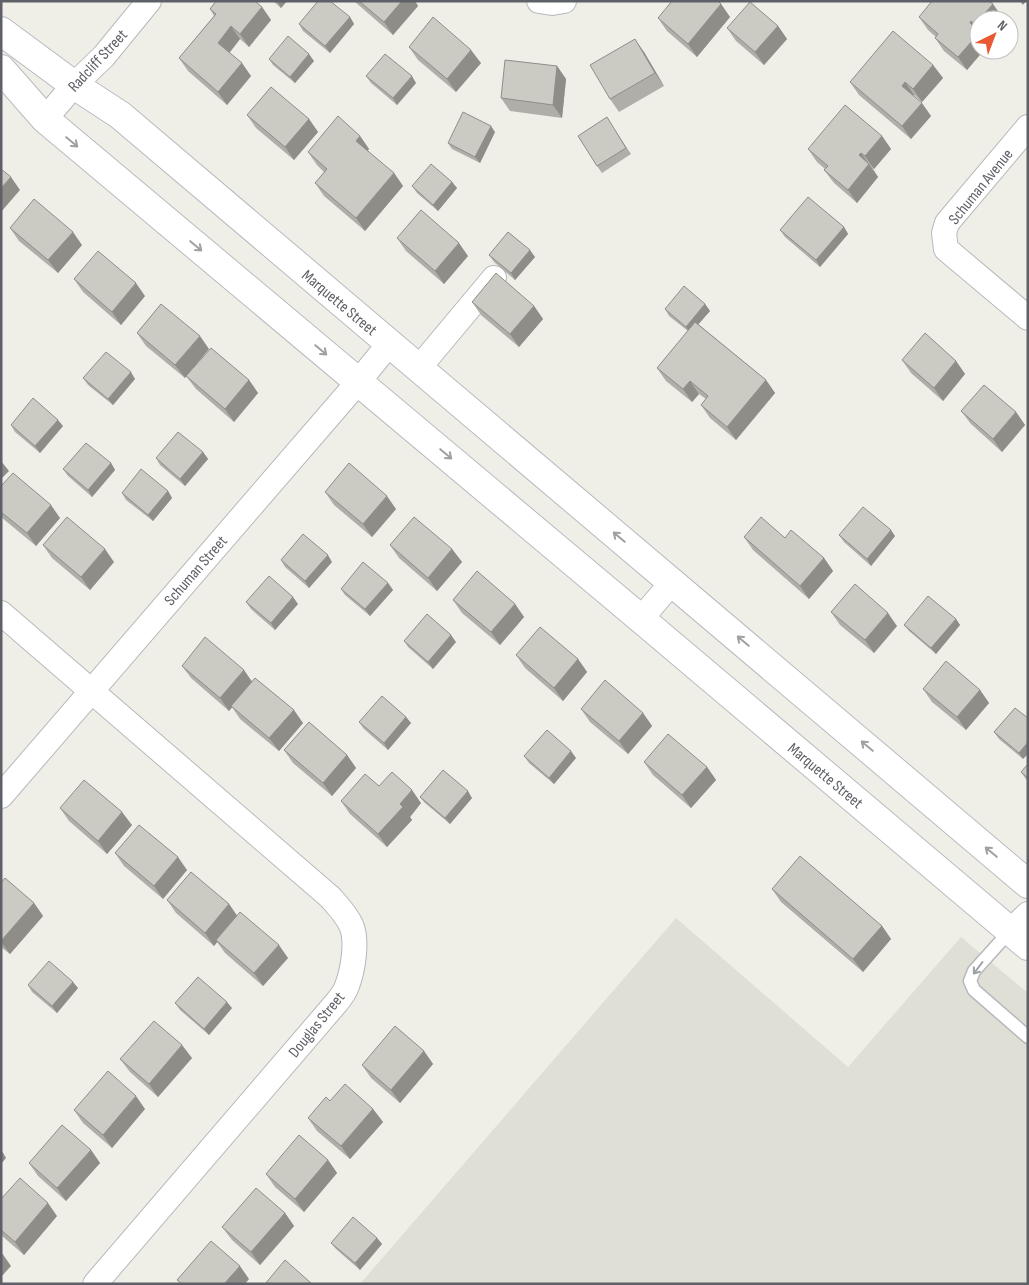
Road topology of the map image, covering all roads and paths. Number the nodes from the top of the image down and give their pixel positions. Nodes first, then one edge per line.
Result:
1 (149, 1) edge
2 (539, 1) edge
3 (564, 1) edge
4 (1, 31) edge
5 (1, 69) edge
6 (74, 85) junction
7 (45, 119) junction
8 (1028, 127) edge
9 (496, 276) edge
10 (1028, 318) edge
11 (389, 344) junction
12 (418, 369) junction
13 (359, 381) junction
14 (673, 582) junction
15 (1, 613) edge
16 (641, 619) junction
17 (92, 691) junction
18 (1, 796) edge
19 (1028, 884) edge
20 (1022, 931) edge
21 (1028, 1037) edge
22 (95, 1284) edge

1 - 6 street, Radcliff Street
2 - 3 street
4 - 6 street, Marquette Street
5 - 7 street, Marquette Street
6 - 7 street, Radcliff Street
6 - 11 street, Marquette Street
7 -> 13 street, Marquette Street
8 - 10 street, Schuman Avenue
9 - 12 street
11 - 12 street, Marquette Street
11 - 13 street, Schuman Street
14 -> 12 street, Marquette Street
13 -> 16 street, Marquette Street
13 - 17 street, Schuman Street
14 - 16 street
19 -> 14 street, Marquette Street
15 - 17 street
16 - 20 street, Marquette Street
17 - 18 street, Schuman Street
17 - 22 street, Douglas Street
20 -> 21 lane

